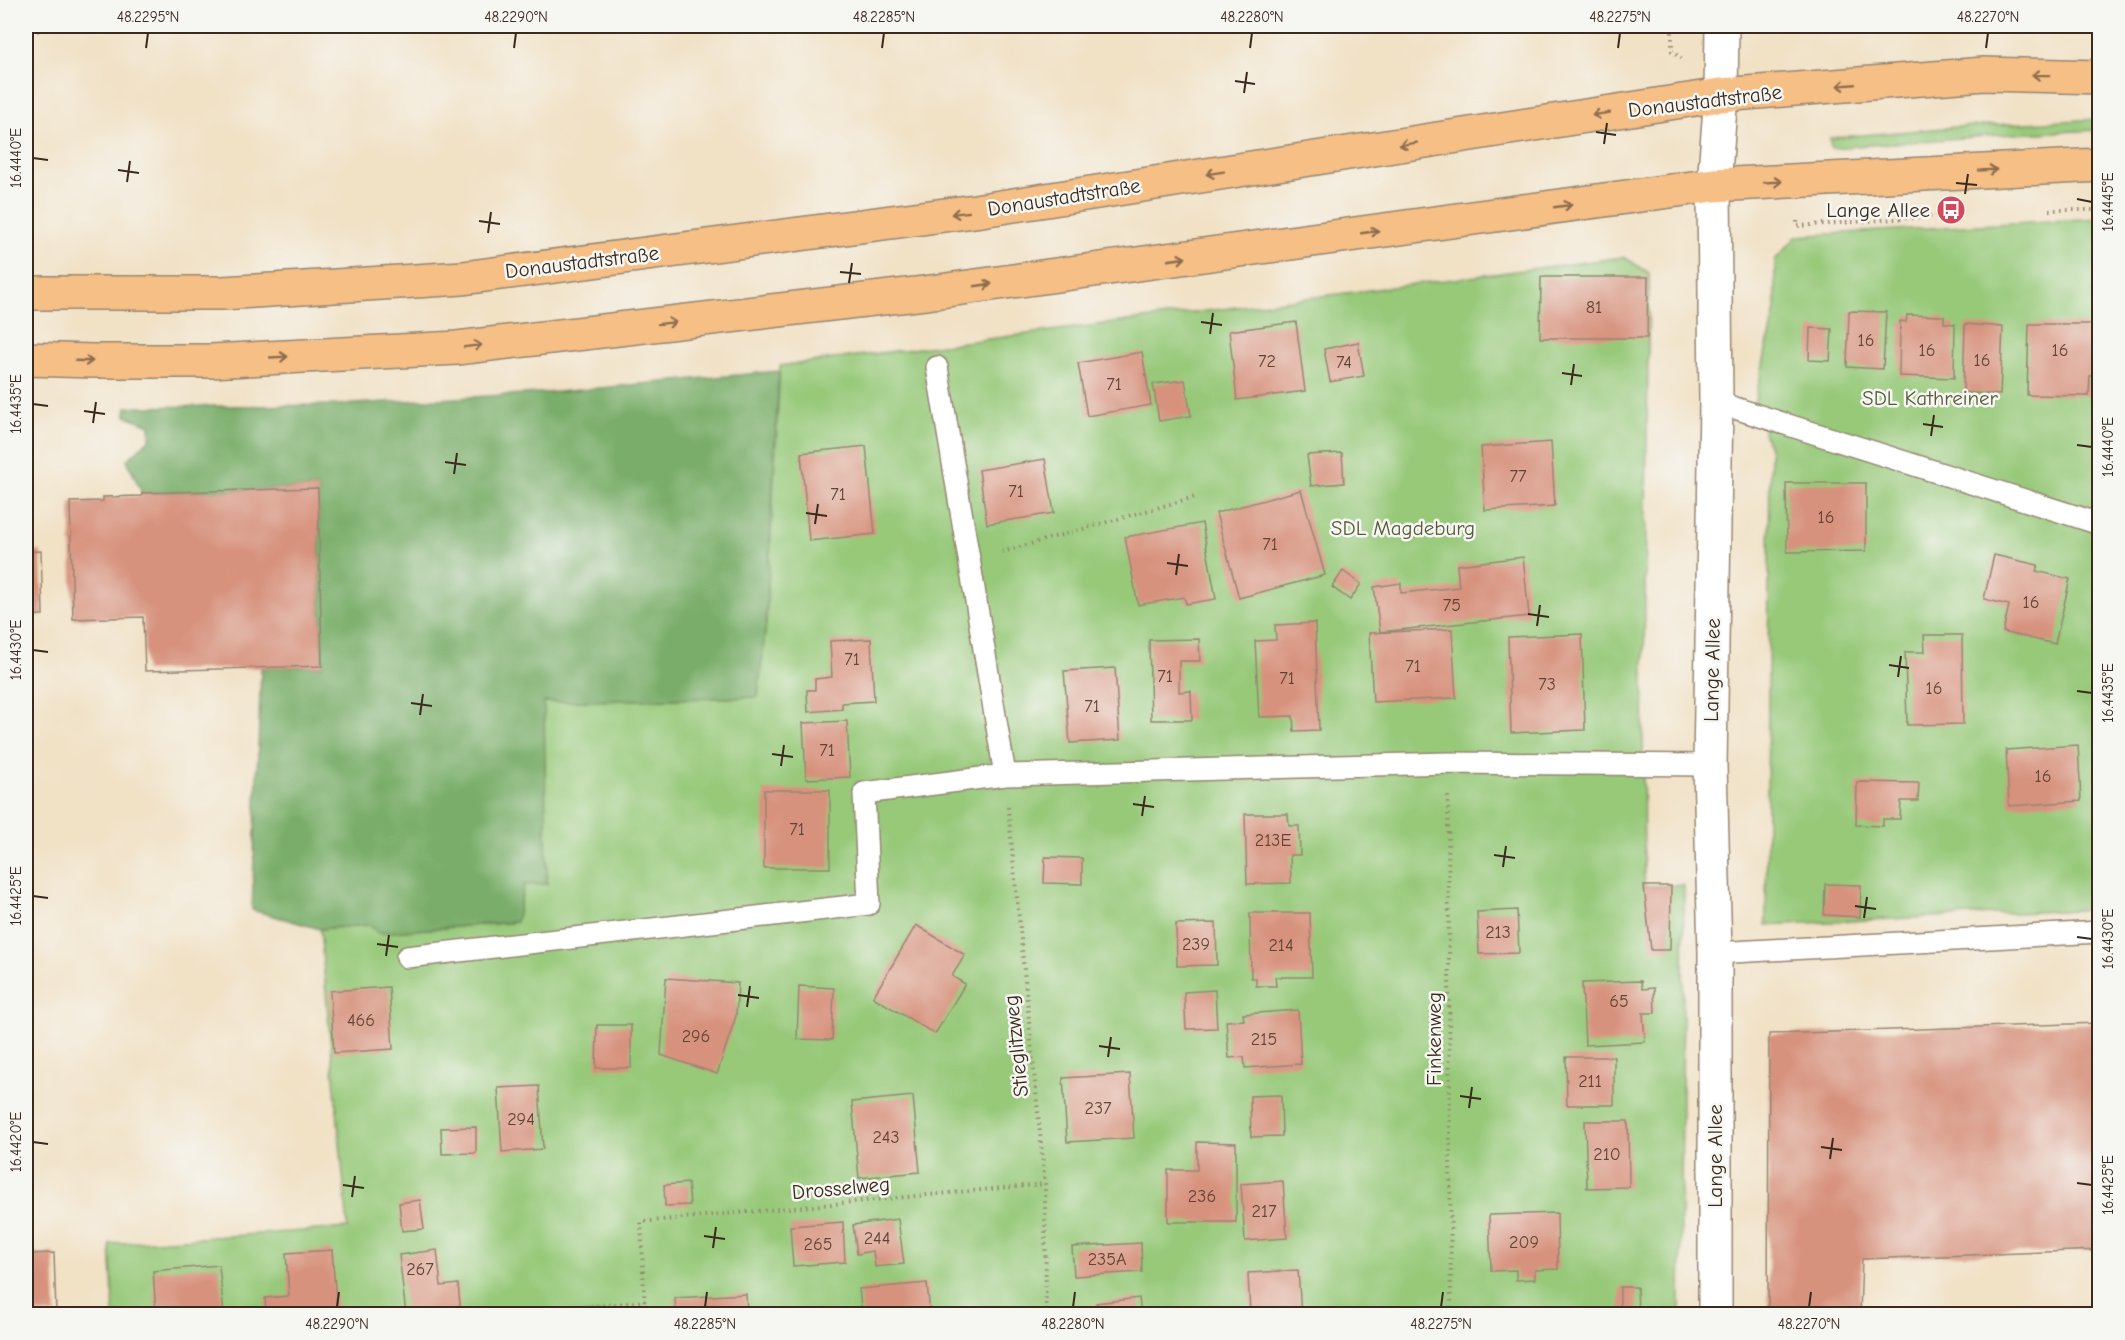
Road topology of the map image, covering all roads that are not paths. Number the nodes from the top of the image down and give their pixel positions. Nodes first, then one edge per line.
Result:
1 (1722, 26) edge
2 (2100, 77) edge
3 (1721, 95) junction
4 (2100, 165) edge
5 (1714, 185) junction
6 (26, 293) edge
7 (26, 359) edge
8 (937, 367) dead end
9 (1716, 402) junction
10 (2100, 524) edge
11 (1710, 765) junction
12 (1005, 775) junction
13 (2100, 932) edge
14 (1714, 953) junction
15 (408, 957) dead end
16 (1715, 1314) edge

1 - 3 street, Lange Allee
2 -> 3 main road, Donaustadtstraße
3 - 5 street, Lange Allee
3 -> 6 main road, Donaustadtstraße
5 -> 4 main road
7 -> 5 main road
5 - 9 street, Lange Allee
8 - 12 lane
9 - 10 lane
9 - 11 street, Lange Allee
11 - 12 lane
11 - 14 street, Lange Allee
12 - 15 lane
13 - 14 lane
14 - 16 street, Lange Allee

